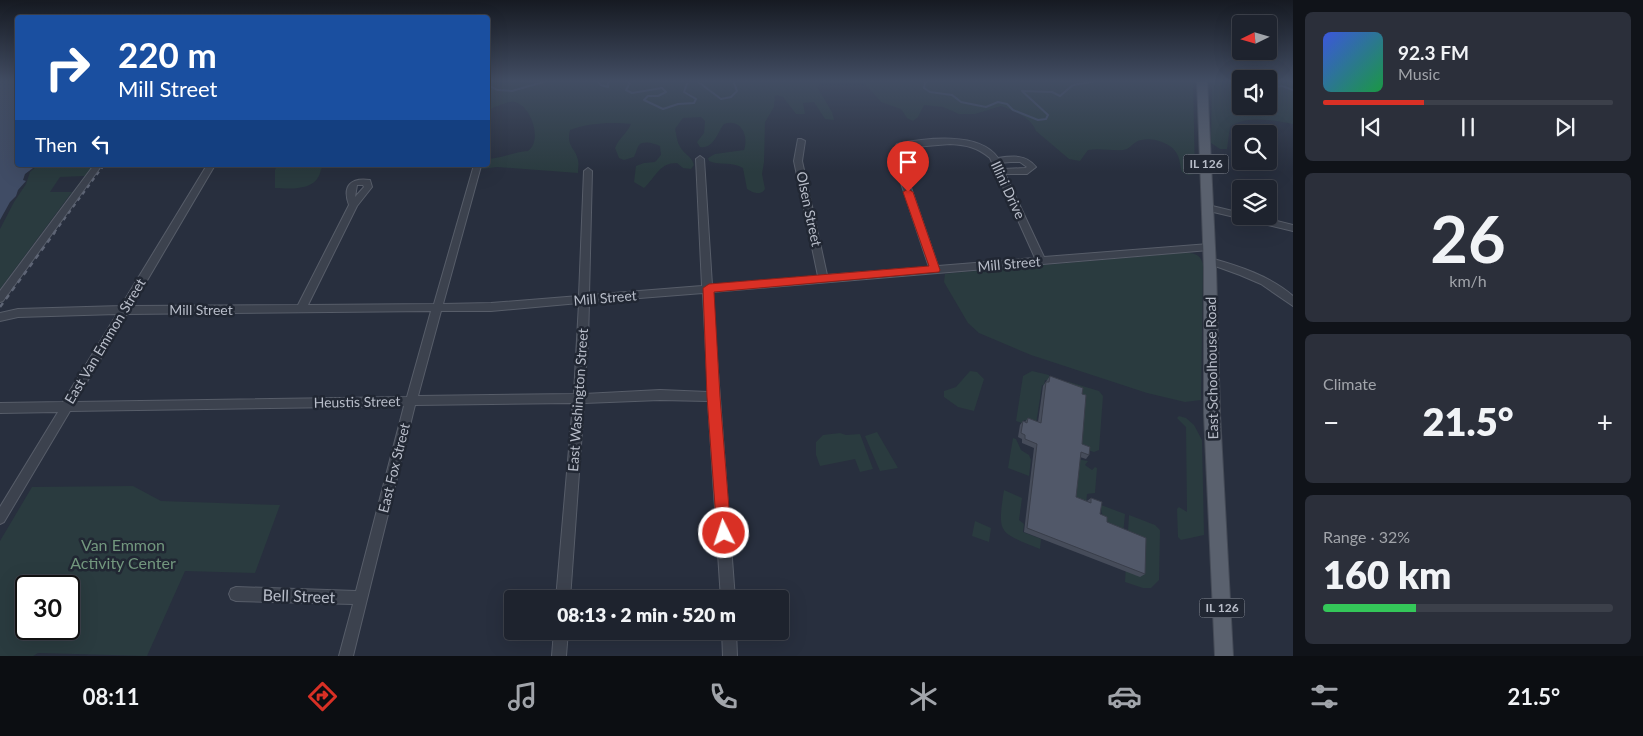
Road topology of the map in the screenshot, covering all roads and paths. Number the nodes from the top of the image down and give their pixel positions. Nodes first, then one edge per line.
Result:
1 (1203, 111) edge
2 (801, 141) dead end
3 (700, 159) dead end
4 (994, 161) junction
5 (97, 167) edge
6 (211, 167) edge
7 (477, 167) edge
8 (588, 171) dead end
9 (1000, 172) junction
10 (353, 205) dead end
11 (1208, 208) junction
12 (1232, 213) edge
13 (1277, 224) edge
14 (1293, 228) edge
15 (1210, 254) junction
16 (1041, 261) junction
17 (935, 270) junction
18 (823, 278) junction
19 (709, 288) junction
20 (0, 298) edge
21 (585, 300) junction
22 (1293, 302) edge
23 (438, 308) junction
24 (301, 309) junction
25 (124, 310) junction
26 (0, 317) edge
27 (714, 397) junction
28 (578, 398) junction
29 (411, 401) junction
30 (66, 407) junction
31 (0, 408) edge
32 (0, 518) edge
33 (564, 590) edge
34 (727, 590) edge
35 (236, 594) dead end
36 (362, 598) junction
37 (560, 640) edge
38 (729, 640) edge
39 (346, 656) edge
40 (559, 656) edge
41 (730, 656) edge
42 (1224, 656) edge

1 - 11 main road, East Schoolhouse Road / IL 126
2 - 18 street, Olsen Street
3 - 19 street
4 - 9 street, Illini Drive
4 - 9 street
4 - 17 street, Illini Drive
5 - 20 street
6 - 25 street, East Van Emmon Street
7 - 23 street, East Fox Street
8 - 21 street, East Washington Street
9 - 16 street, Illini Drive
10 - 24 street
11 - 12 street
11 - 15 main road, East Schoolhouse Road / IL 126
13 - 14 street
15 - 16 street, Mill Street
15 - 22 street
15 - 42 main road, East Schoolhouse Road / IL 126
16 - 17 street, Mill Street
17 - 18 street, Mill Street
18 - 19 street, Mill Street
19 - 21 street, Mill Street
19 - 27 street
21 - 23 street, Mill Street
21 - 28 street, East Washington Street
23 - 24 street, Mill Street
23 - 29 street, East Fox Street
24 - 25 street, Mill Street
25 - 26 street, Mill Street
25 - 30 street, East Van Emmon Street
27 - 28 street, Heustis Street
27 - 34 street
28 - 29 street, Heustis Street
28 - 33 street, East Washington Street
29 - 30 street, Heustis Street
29 - 36 street, East Fox Street
30 - 31 street, Heustis Street
30 - 32 street, East Van Emmon Street
35 - 36 street, Bell Street
36 - 39 street, East Fox Street
37 - 40 street
38 - 41 street

